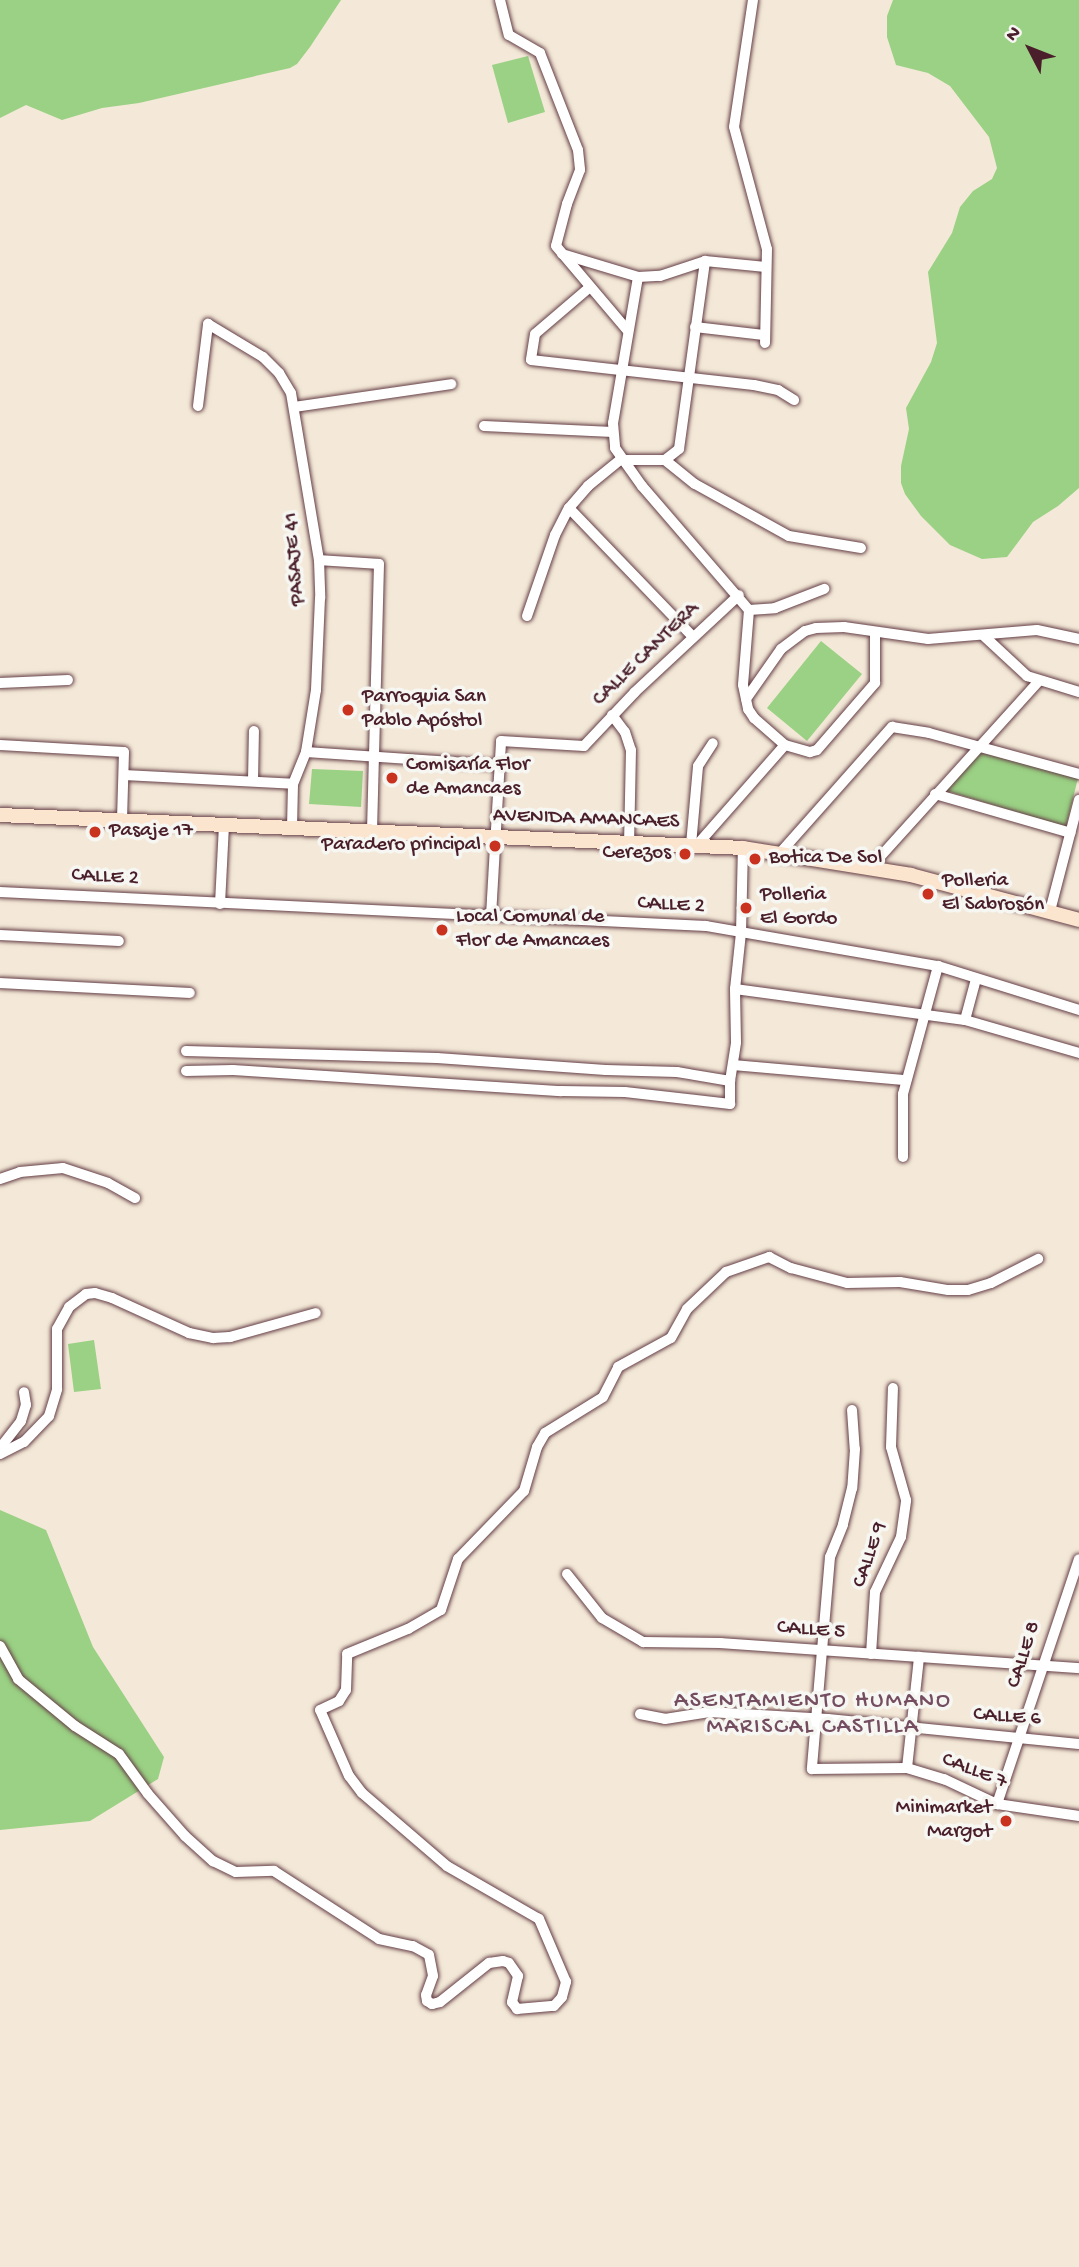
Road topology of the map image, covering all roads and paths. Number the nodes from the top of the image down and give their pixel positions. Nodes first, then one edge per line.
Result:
1 (500, 0) edge
2 (753, 0) edge
3 (560, 254) junction
4 (705, 261) junction
5 (766, 267) junction
6 (638, 277) junction
7 (590, 287) junction
8 (695, 327) junction
9 (628, 331) junction
10 (621, 372) junction
11 (689, 380) junction
12 (451, 384) dead end
13 (794, 400) dead end
14 (198, 406) dead end
15 (294, 407) junction
16 (484, 426) dead end
17 (613, 432) junction
18 (620, 460) junction
19 (665, 460) junction
20 (569, 508) junction
21 (861, 548) dead end
22 (319, 560) junction
23 (824, 589) dead end
24 (739, 595) junction
25 (749, 610) junction
26 (527, 616) dead end
27 (875, 633) junction
28 (984, 636) junction
29 (694, 637) junction
30 (1079, 639) edge
31 (68, 680) dead end
32 (1039, 681) junction
33 (0, 683) edge
34 (1079, 692) edge
35 (745, 699) junction
36 (612, 715) junction
37 (254, 731) dead end
38 (713, 743) dead end
39 (785, 745) junction
40 (0, 746) edge
41 (977, 746) junction
42 (306, 752) junction
43 (373, 756) junction
44 (499, 765) junction
45 (1079, 774) edge
46 (124, 775) junction
47 (253, 781) junction
48 (293, 784) junction
49 (935, 794) junction
50 (1079, 800) edge
51 (0, 815) edge
52 (122, 820) junction
53 (224, 825) junction
54 (292, 829) junction
55 (372, 833) junction
56 (1071, 833) junction
57 (495, 838) junction
58 (629, 843) junction
59 (694, 845) junction
60 (743, 848) junction
61 (780, 853) junction
62 (870, 868) junction
63 (0, 892) edge
64 (219, 904) junction
65 (1050, 911) junction
66 (491, 916) junction
67 (1079, 920) edge
68 (741, 933) junction
69 (0, 935) edge
70 (119, 941) dead end
71 (938, 966) junction
72 (976, 979) junction
73 (0, 983) edge
74 (735, 989) junction
75 (190, 993) dead end
76 (1079, 1010) edge
77 (927, 1013) junction
78 (965, 1020) junction
79 (186, 1051) dead end
80 (1079, 1053) edge
81 (733, 1065) junction
82 (186, 1071) dead end
83 (906, 1080) junction
84 (730, 1081) junction
85 (903, 1157) dead end
86 (0, 1179) edge
87 (135, 1198) dead end
88 (1038, 1259) dead end
89 (316, 1313) dead end
90 (893, 1388) dead end
91 (24, 1392) dead end
92 (852, 1410) dead end
93 (0, 1448) edge
94 (0, 1454) edge
95 (1079, 1559) edge
96 (567, 1574) dead end
97 (1066, 1594) junction
98 (1079, 1597) edge
99 (0, 1646) edge
100 (821, 1652) junction
101 (871, 1654) junction
102 (919, 1657) junction
103 (1042, 1664) junction
104 (1079, 1668) edge
105 (640, 1714) dead end
106 (816, 1719) junction
107 (914, 1727) junction
108 (1018, 1739) junction
109 (1079, 1744) edge
110 (907, 1768) junction
111 (997, 1804) junction
112 (1079, 1816) edge

1 - 3 street
2 - 5 street
3 - 6 street
3 - 7 street
4 - 5 street
4 - 6 street
4 - 8 street
5 - 8 street
6 - 9 street
7 - 9 street
7 - 10 street
8 - 11 street
9 - 10 street
10 - 11 street
10 - 17 street
11 - 13 street
11 - 19 street
12 - 15 street
14 - 15 street, PASAJE 41
15 - 22 street, PASAJE 41
16 - 17 street
17 - 18 street
18 - 19 street
18 - 20 street
18 - 24 street
19 - 21 street
20 - 26 street
20 - 29 street
22 - 42 street, PASAJE 41
22 - 43 street
23 - 25 street
24 - 25 street
24 - 29 street, CALLE CANTERA
25 - 35 street
27 - 28 street
27 - 35 street
27 - 39 street
28 - 30 street
28 - 32 street
29 - 36 street, CALLE CANTERA
31 - 33 street
32 - 34 street
32 - 41 street
35 - 39 street
36 - 44 street, CALLE CANTERA
36 - 58 street
37 - 47 street
38 - 59 street
39 - 59 street
40 - 46 street
41 - 45 street
41 - 49 street
41 - 61 street
42 - 43 street
42 - 48 street, PASAJE 41
43 - 44 street
43 - 55 street
44 - 57 street
46 - 47 street
46 - 52 street
47 - 48 street
48 - 54 street, PASAJE 41
49 - 56 street
49 - 62 street
50 - 56 street
51 - 52 street, AVENIDA AMANCAES
52 - 53 street, AVENIDA AMANCAES
53 - 54 street, AVENIDA AMANCAES
53 - 64 street
54 - 55 street, AVENIDA AMANCAES
55 - 57 street, AVENIDA AMANCAES
56 - 65 street
57 - 58 street, AVENIDA AMANCAES
57 - 66 street
58 - 59 street, AVENIDA AMANCAES
59 - 60 street, AVENIDA AMANCAES
60 - 61 street, AVENIDA AMANCAES
60 - 68 street
61 - 62 street, AVENIDA AMANCAES
62 - 65 street, AVENIDA AMANCAES
63 - 64 street, CALLE 2
64 - 66 street, CALLE 2
65 - 67 street, AVENIDA AMANCAES
66 - 68 street, CALLE 2
68 - 71 street, CALLE 2
68 - 74 street
69 - 70 street
71 - 72 street, CALLE 2
71 - 77 street
72 - 76 street, CALLE 2
72 - 78 street
73 - 75 street
74 - 77 street
74 - 81 street
77 - 78 street
77 - 83 street
78 - 80 street
79 - 84 street
81 - 83 street
81 - 84 street
82 - 84 street
83 - 85 street
86 - 87 street
88 - 99 street
89 - 94 street
90 - 101 street, CALLE 9
91 - 93 street
92 - 100 street
95 - 97 street, CALLE 8
96 - 100 street, CALLE 5
97 - 98 street
97 - 103 street, CALLE 8
100 - 101 street, CALLE 5
100 - 106 street
101 - 102 street, CALLE 5
102 - 103 street, CALLE 5
102 - 107 street
103 - 104 street, CALLE 5
103 - 108 street, CALLE 8
105 - 106 street, CALLE 6
106 - 107 street, CALLE 6
106 - 110 street, CALLE 7
107 - 108 street, CALLE 6
107 - 110 street
108 - 109 street, CALLE 6
108 - 111 street, CALLE 8
110 - 111 street, CALLE 7
111 - 112 street, CALLE 7

